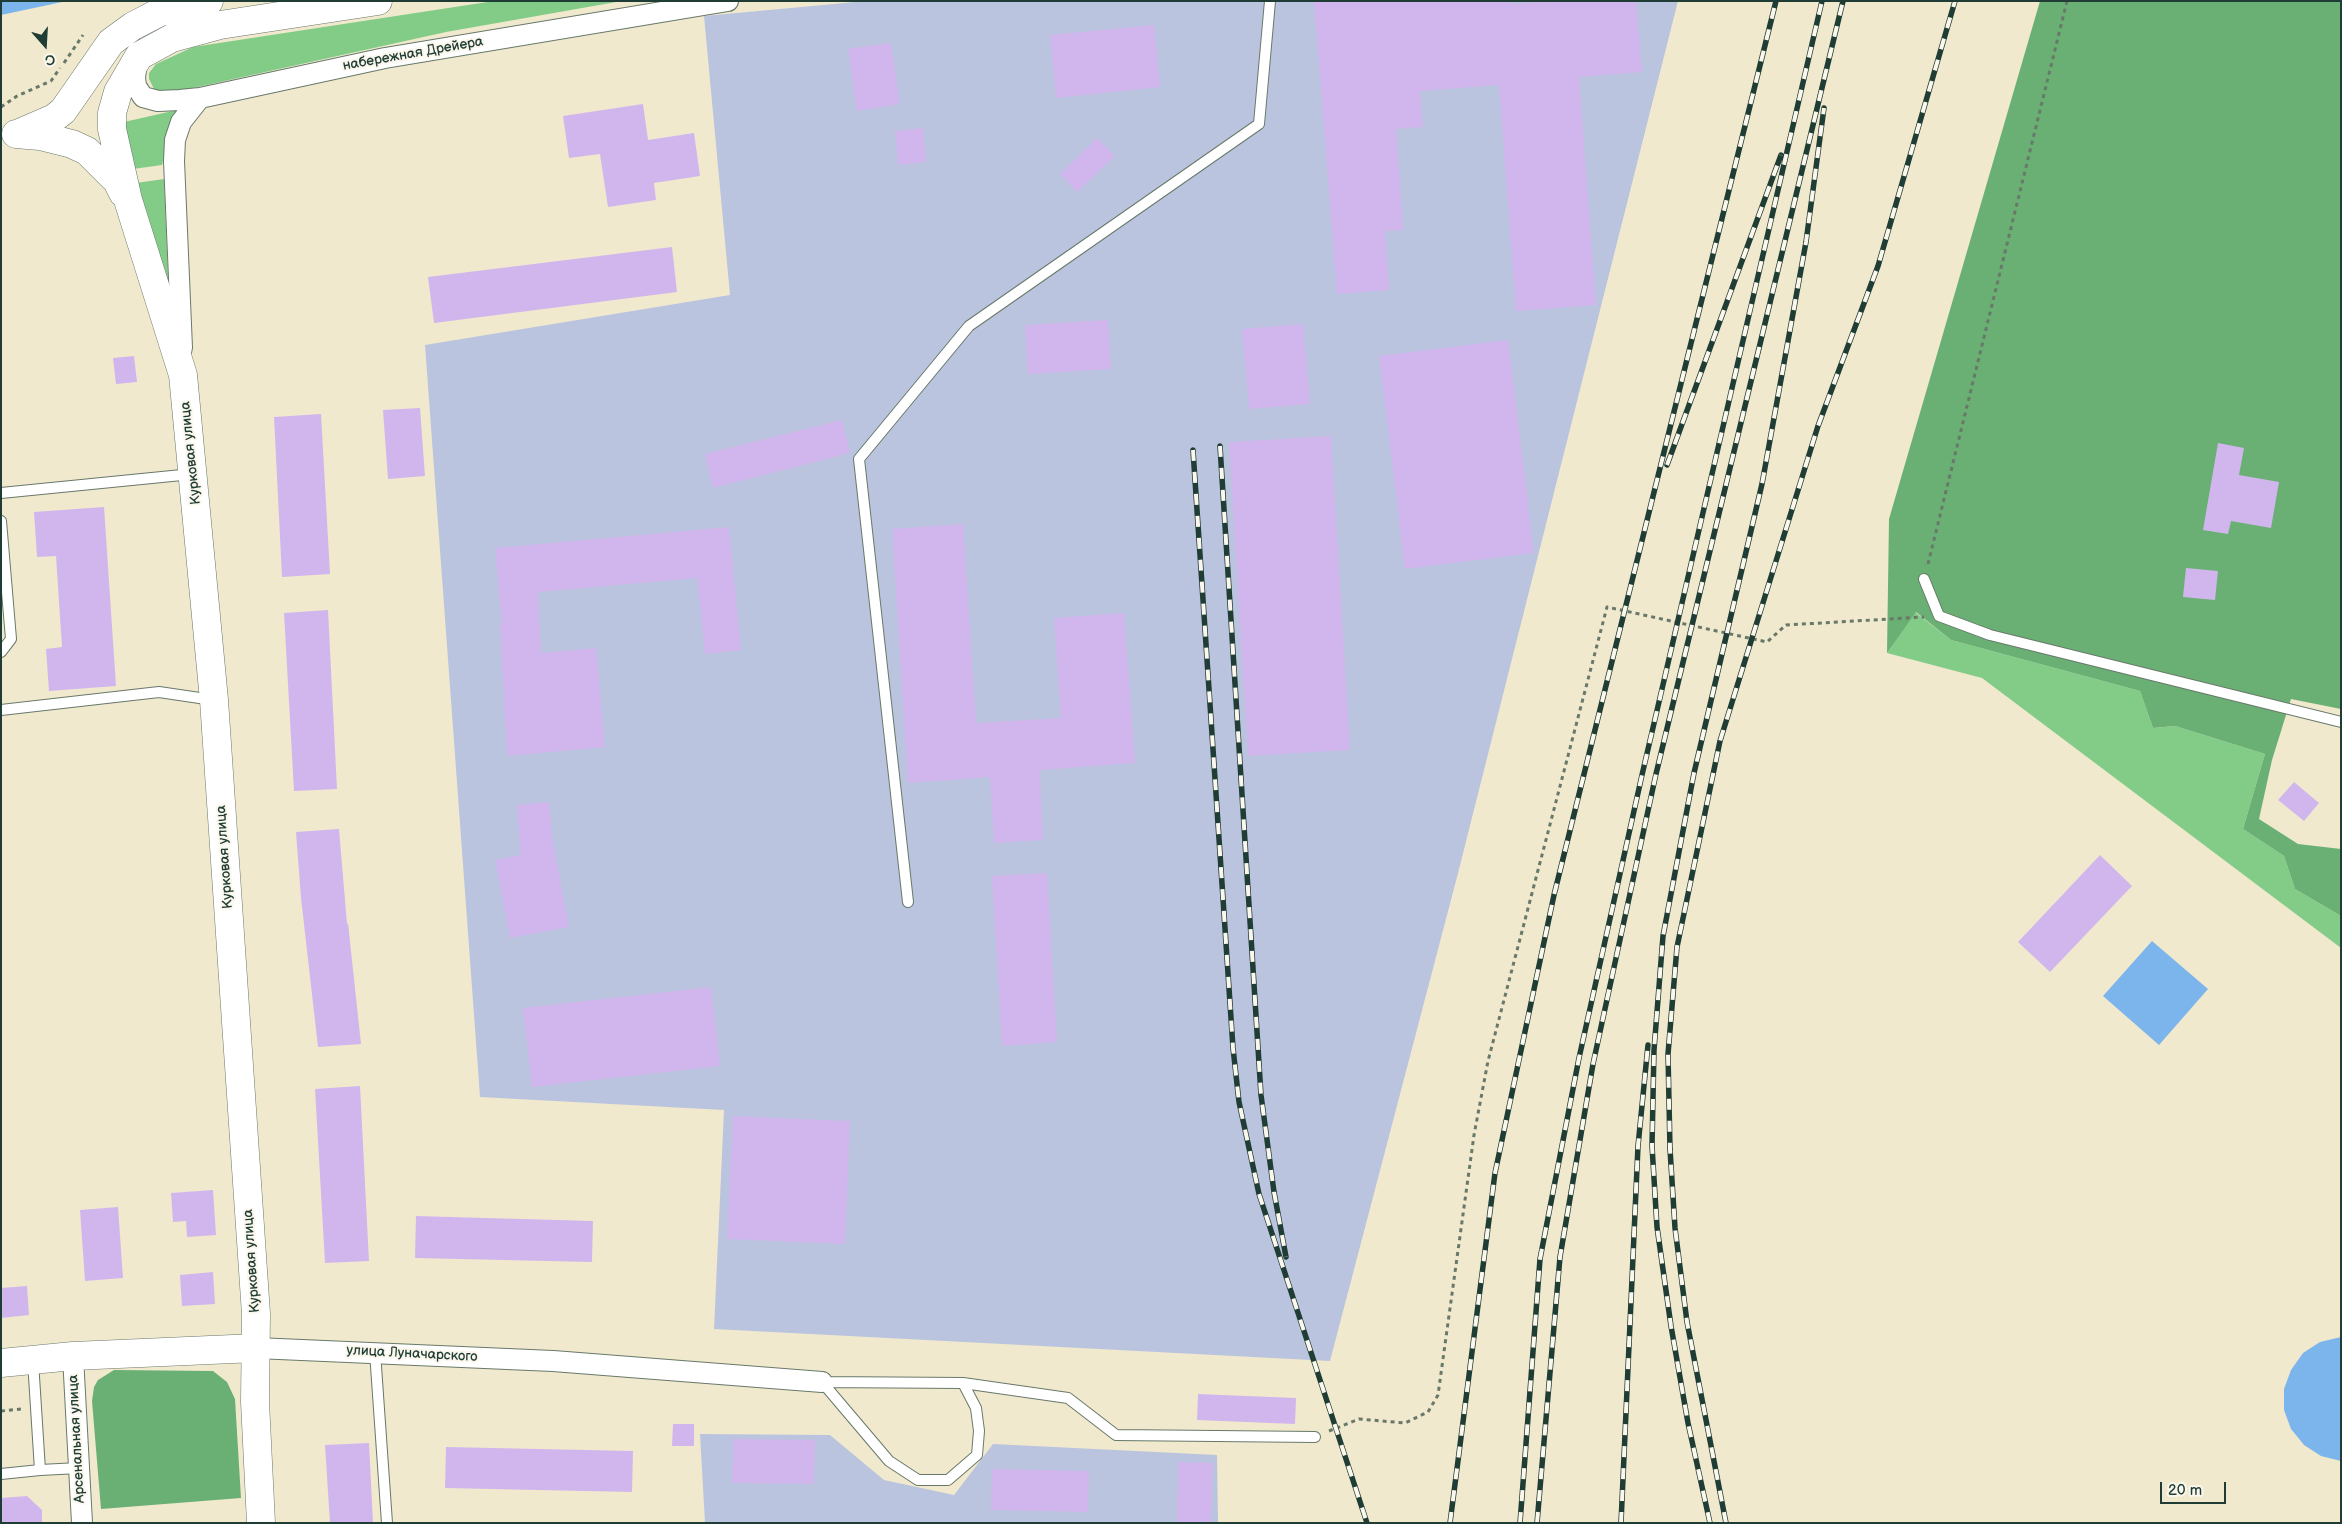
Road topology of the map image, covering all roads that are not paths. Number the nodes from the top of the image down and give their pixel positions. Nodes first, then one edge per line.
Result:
1 (209, 1) edge
2 (378, 1) edge
3 (728, 1) edge
4 (1270, 1) edge
5 (139, 56) junction
6 (200, 98) junction
7 (9, 136) edge
8 (128, 200) junction
9 (183, 375) junction
10 (193, 474) junction
11 (1, 493) edge
12 (1, 521) edge
13 (1924, 579) road end
14 (1, 652) edge
15 (214, 700) junction
16 (1, 710) edge
17 (2341, 722) edge
18 (908, 902) dead end
19 (256, 1348) junction
20 (375, 1352) junction
21 (73, 1356) junction
22 (33, 1360) junction
23 (1, 1363) edge
24 (822, 1382) junction
25 (963, 1383) junction
26 (1315, 1437) road end
27 (79, 1468) junction
28 (40, 1470) junction
29 (1, 1474) edge
30 (82, 1523) edge
31 (261, 1523) edge
32 (387, 1523) edge

1 - 7 main road
2 - 5 main road
3 - 6 street, набережная Дрейера
4 - 18 lane
5 - 6 street, набережная Дрейера
5 - 8 main road
6 - 9 street
7 - 8 main road
8 - 9 main road, Курковая улица
9 - 10 main road, Курковая улица
10 - 11 lane
10 - 15 main road, Курковая улица
12 - 14 lane
13 - 17 lane
15 - 16 lane
15 - 19 main road, Курковая улица
19 - 20 street, улица Луначарского
19 - 21 main road, улица Луначарского
19 - 31 main road, Курковая улица
20 - 24 street, улица Луначарского
20 - 32 lane
21 - 22 main road, улица Луначарского
21 - 27 street, Арсенальная улица
22 - 23 main road, улица Луначарского
22 - 28 lane
24 - 25 lane
24 - 25 lane
25 - 26 lane
27 - 28 lane
27 - 30 street, Арсенальная улица
28 - 29 lane

